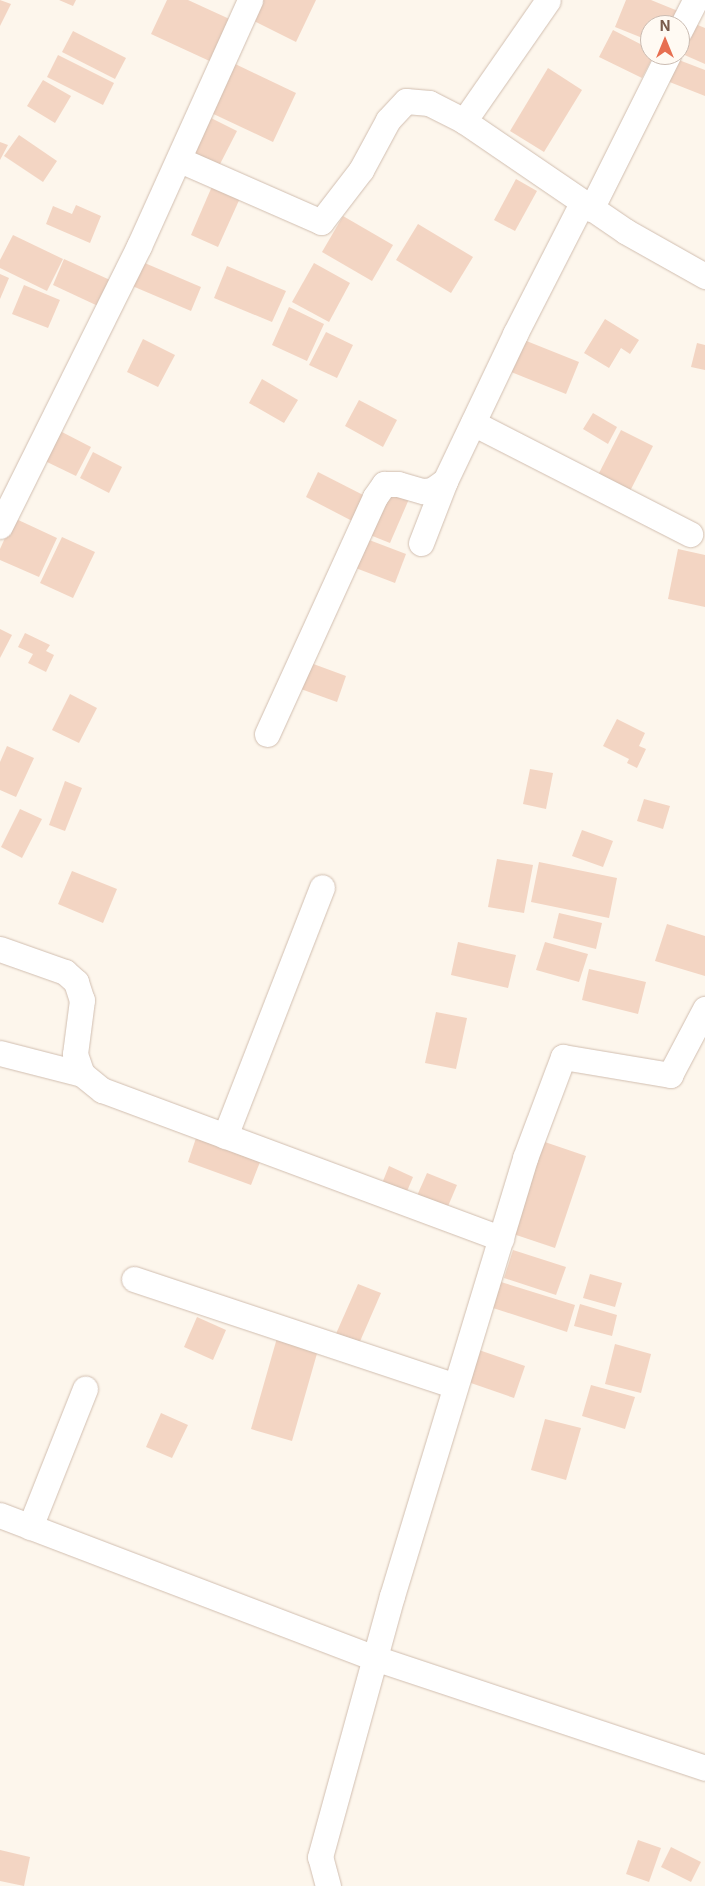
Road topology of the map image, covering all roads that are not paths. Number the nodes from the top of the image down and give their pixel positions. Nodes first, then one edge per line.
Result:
1 (250, 0) edge
2 (548, 0) edge
3 (695, 0) edge
4 (688, 15) edge
5 (663, 65) edge
6 (464, 121) junction
7 (180, 160) junction
8 (586, 206) junction
9 (705, 276) edge
10 (473, 423) junction
11 (445, 481) junction
12 (0, 526) edge
13 (690, 534) dead end
14 (421, 543) dead end
15 (267, 734) dead end
16 (322, 887) dead end
17 (0, 949) edge
18 (705, 1009) edge
19 (0, 1053) edge
20 (82, 1074) junction
21 (225, 1136) junction
22 (501, 1238) junction
23 (134, 1279) dead end
24 (455, 1386) junction
25 (85, 1389) dead end
26 (0, 1515) edge
27 (30, 1526) junction
28 (375, 1658) junction
29 (705, 1768) edge
30 (326, 1883) edge

1 - 7 street
2 - 6 street
3 - 4 street
5 - 8 street
6 - 7 street
6 - 8 street
7 - 12 street
8 - 9 street
8 - 10 street
10 - 11 street
10 - 13 street
11 - 14 street
11 - 15 street
16 - 21 street
17 - 20 street
18 - 22 street
19 - 20 street
20 - 21 street
21 - 22 street
22 - 24 street
23 - 24 street
24 - 28 street
25 - 27 street
26 - 27 street
27 - 28 street
28 - 29 street
28 - 30 street

